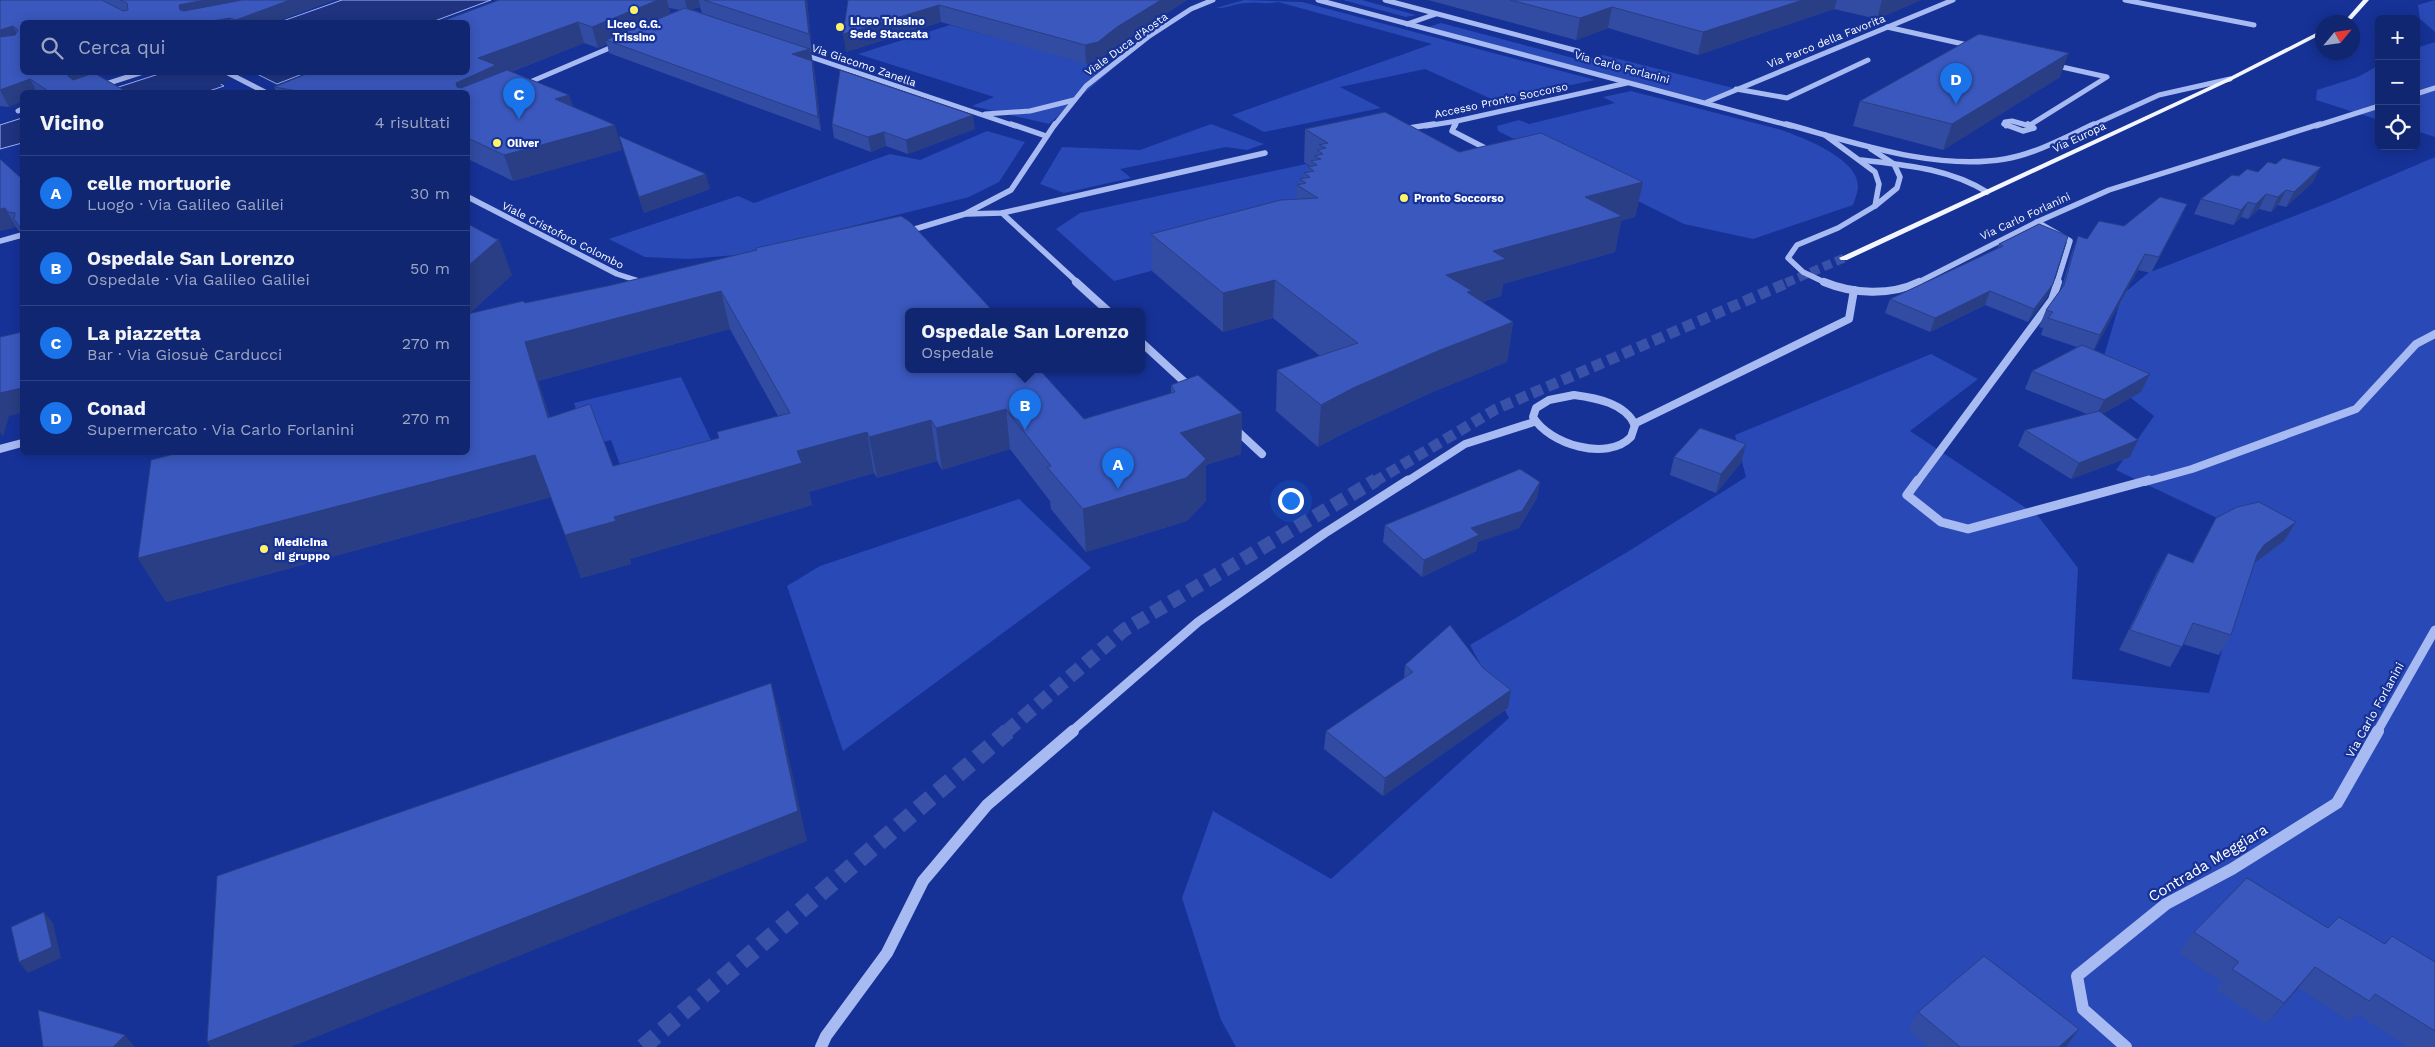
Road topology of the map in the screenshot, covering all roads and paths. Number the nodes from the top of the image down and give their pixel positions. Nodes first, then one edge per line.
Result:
1 (1214, 0) edge
2 (1318, 0) edge
3 (1385, 0) edge
4 (1953, 0) edge
5 (2124, 0) edge
6 (2366, 0) edge
7 (1436, 14) junction
8 (2353, 15) edge
9 (1407, 24) junction
10 (2254, 26) dead end
11 (1887, 27) junction
12 (2315, 36) edge
13 (624, 43) edge
14 (1982, 49) edge
15 (1578, 51) edge
16 (799, 53) edge
17 (1868, 60) dead end
18 (2049, 64) edge
19 (134, 75) edge
20 (231, 75) edge
21 (2230, 79) junction
22 (1630, 82) junction
23 (2435, 88) edge
24 (513, 89) edge
25 (1736, 89) junction
26 (87, 90) edge
27 (259, 90) edge
28 (2420, 93) edge
29 (1074, 100) junction
30 (1707, 102) junction
31 (2375, 107) edge
32 (977, 114) junction
33 (1457, 121) junction
34 (2030, 125) junction
35 (1398, 130) edge
36 (1823, 133) junction
37 (1046, 136) junction
38 (1864, 145) junction
39 (1489, 150) edge
40 (1265, 153) dead end
41 (1862, 160) junction
42 (1894, 164) junction
43 (1987, 192) junction
44 (470, 198) edge
45 (1875, 206) junction
46 (965, 214) junction
47 (1002, 214) junction
48 (2036, 222) junction
49 (895, 235) edge
50 (20, 236) edge
51 (0, 241) edge
52 (1844, 258) tunnel mouth
53 (650, 285) edge
54 (1854, 290) junction
55 (1105, 308) edge
56 (2435, 334) edge
57 (1145, 346) edge
58 (1198, 395) edge
59 (1226, 421) edge
60 (1534, 422) junction
61 (1634, 424) junction
62 (20, 444) edge
63 (0, 449) edge
64 (1262, 454) dead end
65 (2435, 630) edge
66 (2337, 803) joint
67 (821, 1047) edge
68 (2126, 1047) edge

1 - 29 street, Viale Duca d'Aosta
2 - 9 street, Via Carlo Forlanini
3 - 7 street
4 - 11 street, Via Parco della Favorita
5 - 10 street
6 - 8 main road
7 - 9 street
7 - 15 street
9 - 22 street, Via Carlo Forlanini
11 - 14 street
11 - 25 street, Via Parco della Favorita
12 - 21 main road, Via Europa
13 - 24 street
16 - 32 street, Via Giacomo Zanella
17 - 25 street
18 - 34 street
19 - 26 street
20 - 27 street
21 - 38 street
21 - 43 main road, Via Europa
22 - 30 street, Via Carlo Forlanini
22 - 33 street, Accesso Pronto Soccorso
23 - 28 street
25 - 30 street, Via Parco della Favorita
29 - 32 street
29 - 37 street, Viale Duca d'Aosta
30 - 36 street, Via Carlo Forlanini
31 - 48 street, Via Carlo Forlanini
32 - 37 street, Via Giacomo Zanella
33 - 35 street, Accesso Pronto Soccorso
33 - 39 street
34 - 34 street
36 - 38 street
36 - 41 street, Via Carlo Forlanini
37 - 46 street, Viale Duca d'Aosta
38 - 42 street
40 - 47 street
41 - 42 street
41 - 45 street, Via Carlo Forlanini
42 - 43 street
42 - 45 street, Via Carlo Forlanini
43 - 52 main road, Via Europa
44 - 53 street, Viale Cristoforo Colombo
45 - 54 street, Via Carlo Forlanini
46 - 47 street
46 - 49 street
47 - 55 street
48 - 54 street, Via Carlo Forlanini
48 - 56 street
50 - 51 street
54 - 61 street
57 - 58 street
59 - 64 street
60 - 61 street
60 - 61 street
60 - 67 street
62 - 63 street
65 - 66 street, Via Carlo Forlanini
66 - 68 street, Contrada Meggiara

